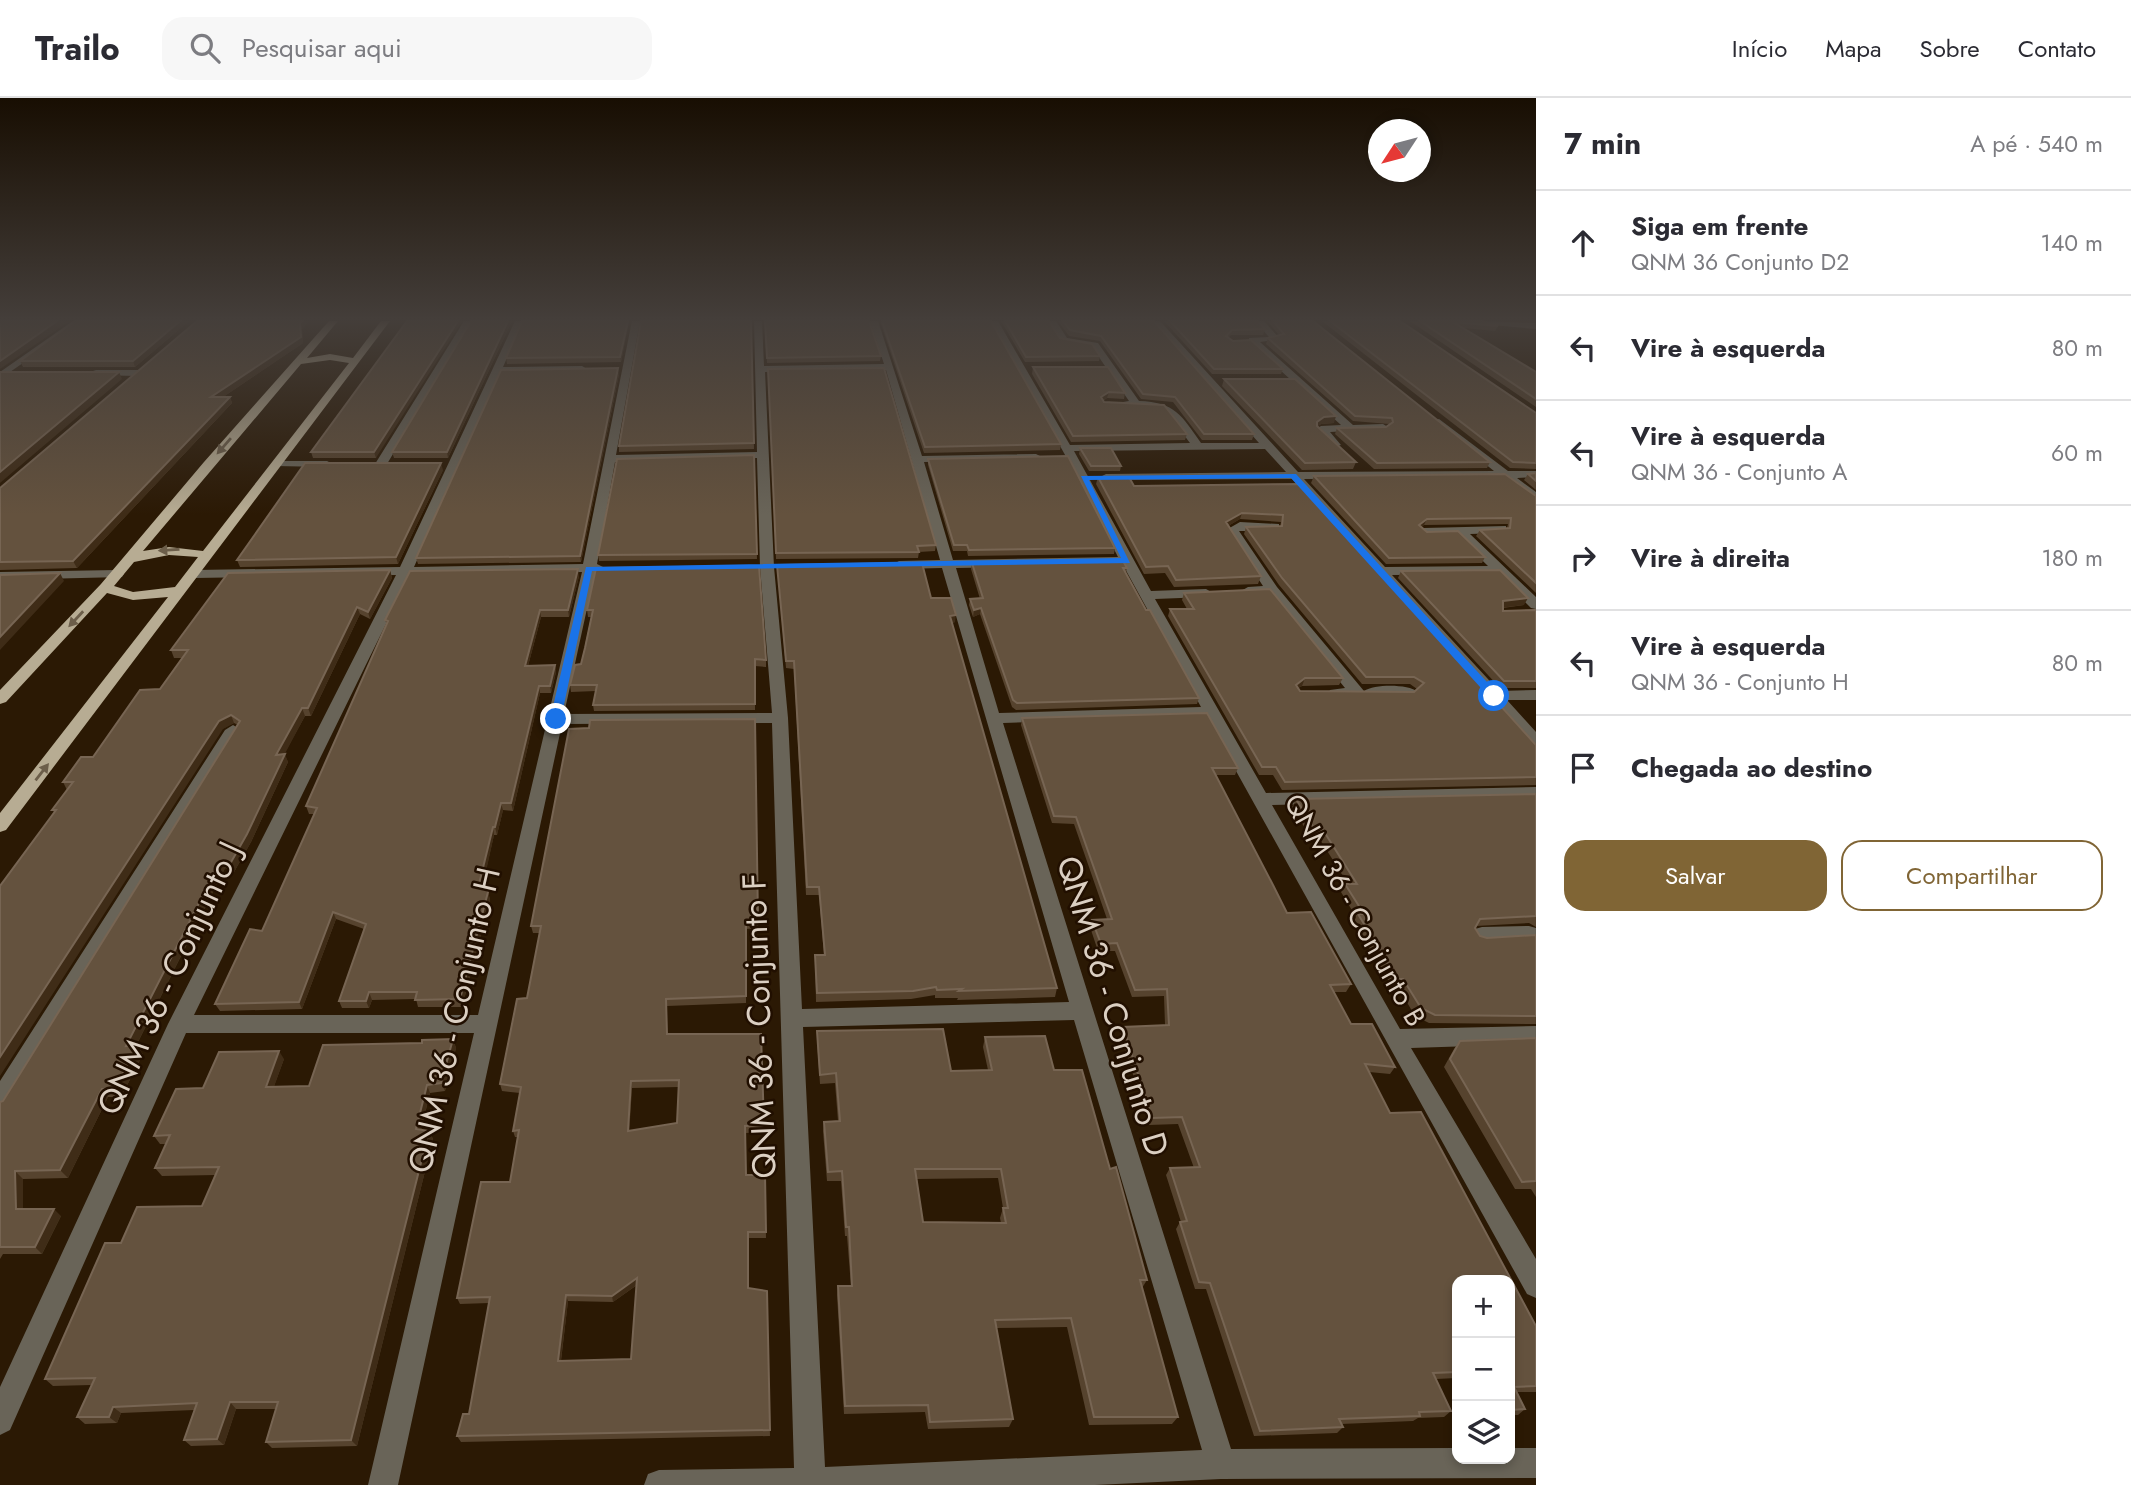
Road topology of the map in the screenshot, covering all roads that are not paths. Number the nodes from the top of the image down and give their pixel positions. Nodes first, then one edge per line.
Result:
1 (277, 386) edge
2 (336, 386) edge
3 (429, 386) edge
4 (487, 386) edge
5 (624, 386) edge
6 (760, 386) edge
7 (896, 386) edge
8 (1030, 386) edge
9 (1123, 386) edge
10 (1221, 386) edge
11 (1304, 386) edge
12 (1116, 404) edge
13 (1136, 404) junction
14 (1433, 417) edge
15 (1383, 427) edge
16 (1350, 428) junction
17 (1197, 446) junction
18 (1266, 446) junction
19 (1342, 450) edge
20 (1065, 453) junction
21 (761, 455) junction
22 (1045, 456) edge
23 (608, 459) junction
24 (916, 459) junction
25 (279, 464) junction
26 (343, 464) edge
27 (381, 464) edge
28 (1506, 474) junction
29 (1536, 474) edge
30 (1293, 476) junction
31 (1084, 478) junction
32 (1536, 498) edge
33 (1275, 527) edge
34 (1502, 529) edge
35 (1459, 531) junction
36 (1424, 532) edge
37 (208, 556) junction
38 (129, 559) junction
39 (1127, 561) junction
40 (950, 564) junction
41 (884, 565) edge
42 (616, 568) edge
43 (406, 569) junction
44 (589, 569) junction
45 (1500, 570) junction
46 (1381, 571) junction
47 (117, 573) junction
48 (195, 574) junction
49 (0, 576) edge
50 (106, 587) junction
51 (183, 590) junction
52 (1272, 590) junction
53 (1147, 595) junction
54 (1533, 609) edge
55 (1357, 692) junction
56 (1410, 692) edge
57 (1316, 693) edge
58 (1536, 695) edge
59 (1494, 696) junction
60 (0, 699) edge
61 (1212, 712) junction
62 (780, 718) junction
63 (993, 718) junction
64 (556, 719) junction
65 (233, 730) edge
66 (1536, 742) edge
67 (1536, 793) edge
68 (1261, 799) junction
69 (0, 826) edge
70 (1482, 935) edge
71 (1534, 937) edge
72 (1082, 1011) junction
73 (792, 1018) junction
74 (179, 1024) junction
75 (488, 1024) junction
76 (1536, 1035) edge
77 (1394, 1040) junction
78 (0, 1101) edge
79 (1536, 1285) edge
80 (0, 1420) edge
81 (1536, 1463) edge
82 (1221, 1464) junction
83 (810, 1483) junction
84 (383, 1485) edge
85 (659, 1485) edge

1 -> 38 main road
2 - 25 main road
3 - 27 street
4 - 43 street, QNM 36 - Conjunto J
5 - 23 street, QNM 36 - Conjunto H
6 - 21 street, QNM 36 - Conjunto F
7 - 24 street, QNM 36 - Conjunto D
8 - 20 street, QNM 36 - Conjunto B
9 - 13 street
10 - 18 street
11 - 16 street
12 - 13 street
13 - 17 street
14 - 28 street
15 - 16 street
16 - 19 street
17 - 18 street
17 - 20 street
18 - 30 street
20 - 31 street, QNM 36 - Conjunto B
21 - 23 street
21 - 62 street, QNM 36 - Conjunto F
22 - 24 street
23 - 44 street, QNM 36 - Conjunto H
24 - 40 street, QNM 36 - Conjunto D
25 - 26 street
25 - 37 main road
28 - 29 street
28 - 30 street
28 - 32 street
30 - 31 street
30 - 46 street
31 - 39 street, QNM 36 - Conjunto B
33 - 52 street
34 - 35 street
35 - 36 street
35 - 45 street
37 -> 38 main road
37 - 48 main road
38 - 47 main road
39 - 40 street
39 - 53 street, QNM 36 - Conjunto B
40 - 41 street
40 - 63 street, QNM 36 - Conjunto D
42 - 44 street
43 - 44 street
43 - 48 street
43 - 74 street, QNM 36 - Conjunto J
44 - 64 street, QNM 36 - Conjunto H
45 - 46 street
45 - 54 street
46 - 59 street
47 - 49 street
47 - 50 main road
48 - 51 main road
50 - 51 main road
50 -> 60 main road
69 -> 51 main road
52 - 53 street
52 - 55 street
53 - 61 street, QNM 36 - Conjunto B
55 - 56 street
55 - 57 street
58 - 59 street
59 - 66 street
61 - 63 street
61 - 68 street, QNM 36 - Conjunto B
62 - 64 street
62 - 73 street, QNM 36 - Conjunto F
63 - 72 street, QNM 36 - Conjunto D
64 - 75 street, QNM 36 - Conjunto H
65 - 78 street
67 - 68 street
68 - 77 street, QNM 36 - Conjunto B
70 - 71 street
72 - 73 street
72 - 82 street, QNM 36 - Conjunto D
73 - 83 street, QNM 36 - Conjunto F
74 - 75 street
74 - 80 street, QNM 36 - Conjunto J
75 - 84 street, QNM 36 - Conjunto H
76 - 77 street
77 - 79 street, QNM 36 - Conjunto B
81 - 82 street
82 - 83 street
83 - 85 street

